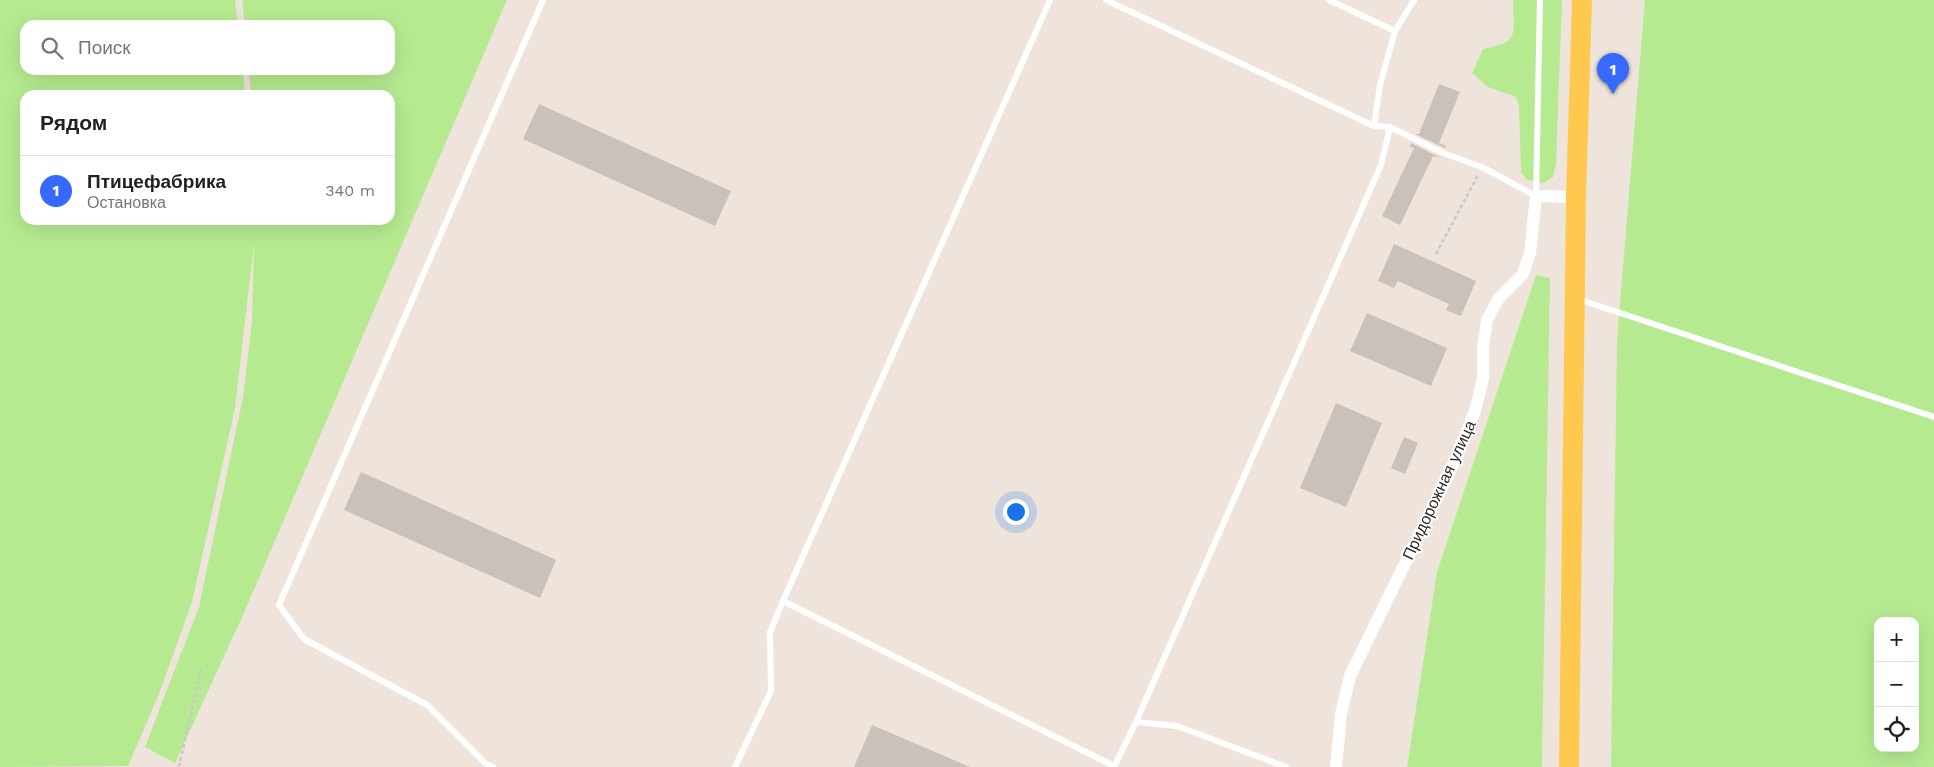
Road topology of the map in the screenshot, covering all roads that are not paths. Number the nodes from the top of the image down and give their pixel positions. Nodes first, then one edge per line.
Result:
1 (543, 0) edge
2 (1050, 0) edge
3 (1106, 0) edge
4 (1329, 0) edge
5 (1414, 0) edge
6 (1540, 0) edge
7 (1582, 0) edge
8 (1395, 32) junction
9 (1374, 126) junction
10 (1390, 127) junction
11 (1536, 196) junction
12 (1576, 197) junction
13 (1574, 298) junction
14 (1934, 417) edge
15 (782, 601) junction
16 (1136, 722) junction
17 (493, 767) edge
18 (735, 767) edge
19 (1114, 767) edge
20 (1286, 767) edge
21 (1336, 767) edge
22 (1569, 767) edge

1 - 17 lane
2 - 15 lane
3 - 9 lane
4 - 8 lane
5 - 8 lane
6 - 11 lane
7 - 12 main road
8 - 9 lane
9 - 10 lane
10 - 11 lane
10 - 16 lane
11 - 12 street
11 - 21 street, Придорожная улица
12 - 13 main road
13 - 14 lane
13 - 22 main road
15 - 18 lane
15 - 19 lane
16 - 19 lane
16 - 20 lane

